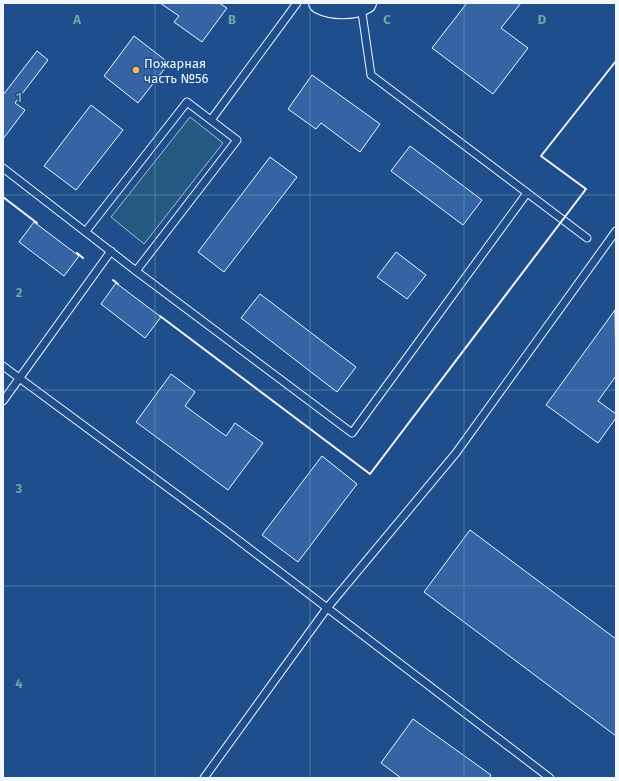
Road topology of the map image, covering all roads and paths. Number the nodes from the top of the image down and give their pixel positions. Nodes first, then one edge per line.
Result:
1 (297, 3) edge
2 (318, 3) edge
3 (364, 4) edge
4 (211, 120) junction
5 (3, 168) edge
6 (526, 193) junction
7 (86, 231) junction
8 (616, 231) edge
9 (587, 238) dead end
10 (111, 251) junction
11 (136, 271) junction
12 (3, 366) edge
13 (20, 378) junction
14 (3, 401) edge
15 (328, 608) junction
16 (204, 778) edge
17 (550, 778) edge

1 - 4 lane
2 - 3 street
3 - 6 lane
4 - 7 lane
4 - 11 lane
5 - 7 lane
6 - 9 lane
6 - 11 lane
7 - 10 lane
8 - 15 lane
10 - 11 lane
10 - 13 lane
12 - 13 lane
13 - 14 lane
13 - 15 lane
15 - 16 lane
15 - 17 lane

